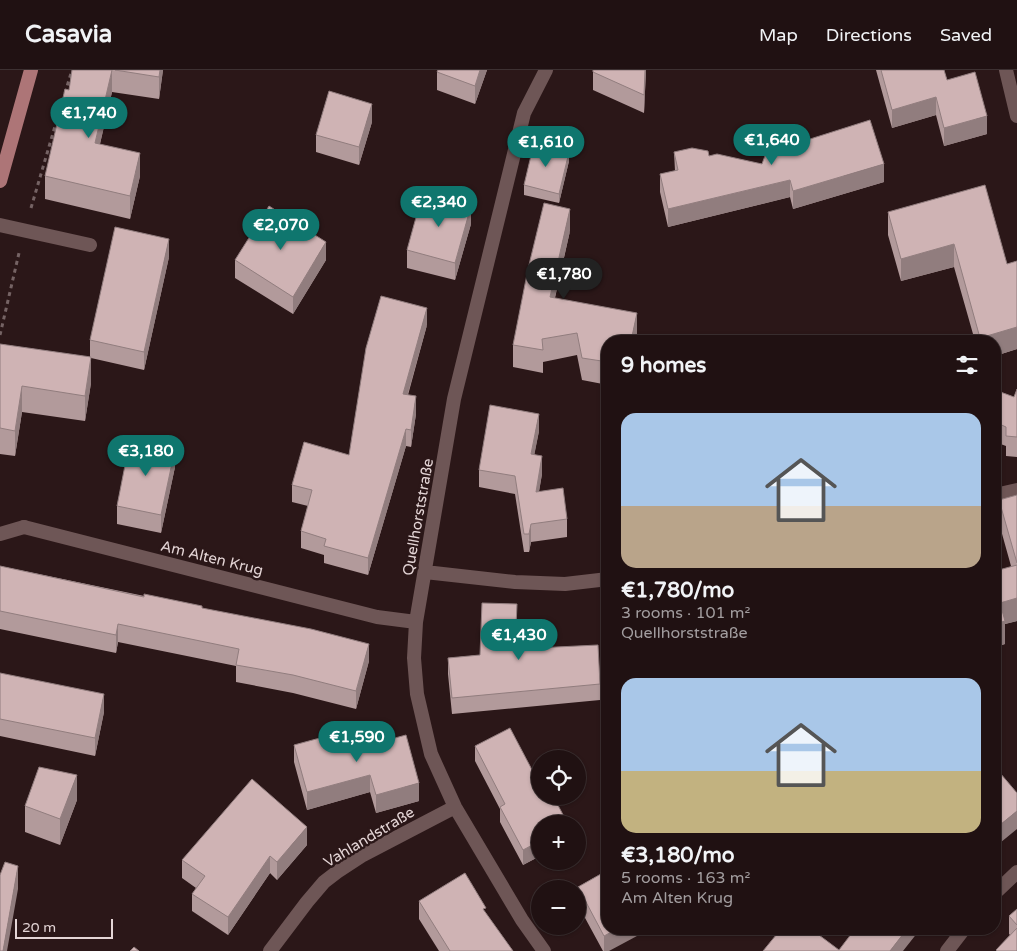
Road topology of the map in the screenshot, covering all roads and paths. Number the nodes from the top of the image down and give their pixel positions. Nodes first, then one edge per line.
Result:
1 (32, 70) edge
2 (72, 70) edge
3 (546, 70) edge
4 (1006, 70) edge
5 (1017, 116) edge
6 (0, 181) edge
7 (0, 224) edge
8 (25, 230) junction
9 (90, 245) dead end
10 (0, 335) edge
11 (1017, 490) edge
12 (1001, 494) edge
13 (0, 534) edge
14 (425, 572) junction
15 (601, 580) edge
16 (416, 622) junction
17 (454, 807) junction
18 (1017, 872) edge
19 (1001, 887) edge
20 (959, 935) edge
21 (270, 951) edge
22 (544, 951) edge
23 (947, 951) edge

1 - 6 main road
2 - 8 path
3 - 14 street, Quellhorststraße
4 - 5 street
7 - 8 street
8 - 9 street
8 - 10 path
11 - 12 street
13 - 16 street, Am Alten Krug
14 - 15 street
14 - 16 street, Quellhorststraße
16 - 17 street, Quellhorststraße
17 - 21 street, Vahlandstraße
17 - 22 street, Quellhorststraße
18 - 19 street
20 - 23 street

